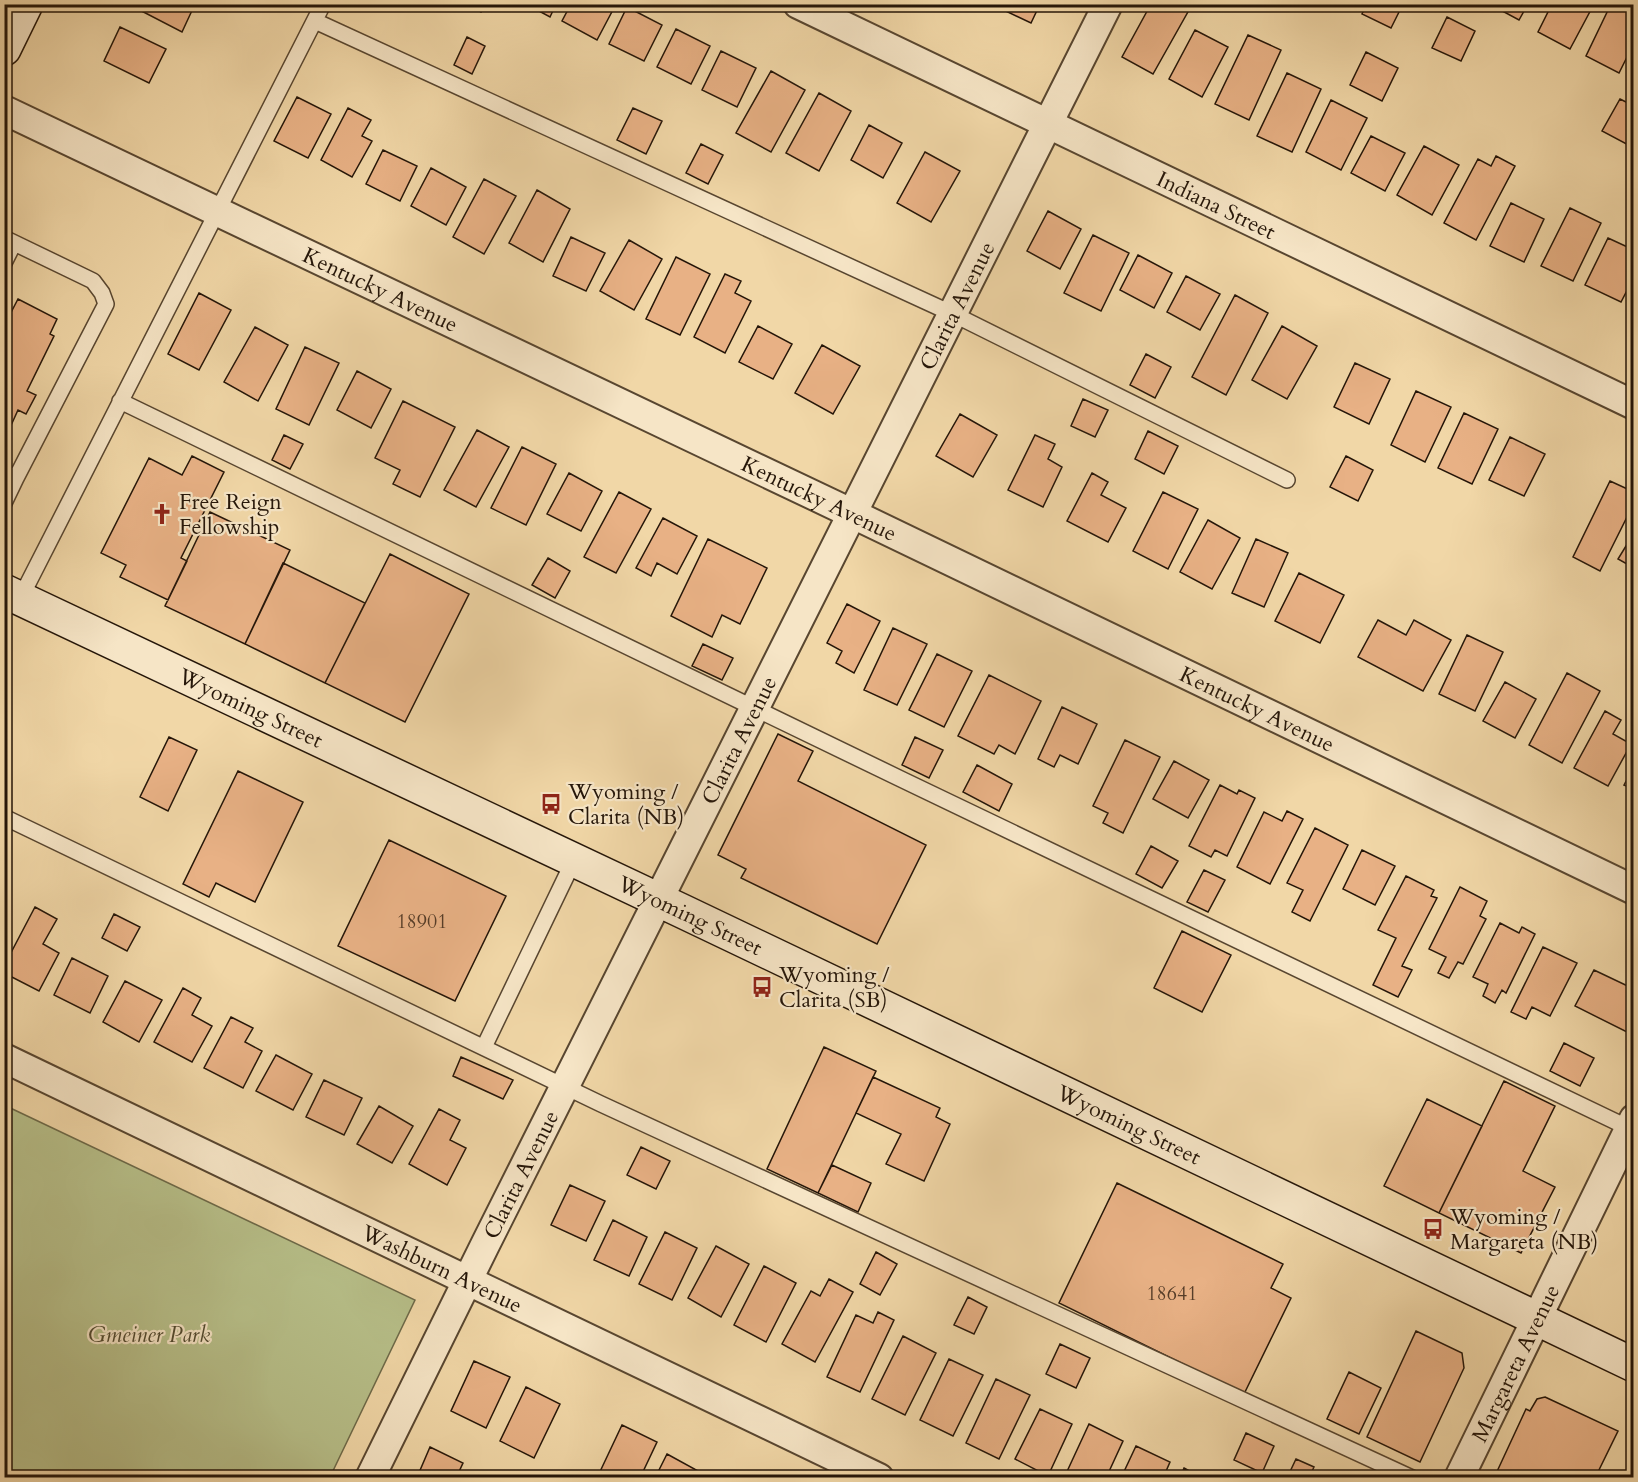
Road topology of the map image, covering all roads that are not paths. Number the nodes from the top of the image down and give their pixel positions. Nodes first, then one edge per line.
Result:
1 (26, 4) edge
2 (323, 4) edge
3 (798, 4) edge
4 (1108, 4) edge
5 (315, 21) junction
6 (4, 49) edge
7 (4, 110) edge
8 (1048, 124) junction
9 (217, 211) junction
10 (9, 241) edge
11 (4, 263) edge
12 (953, 314) junction
13 (120, 401) junction
14 (1634, 405) edge
15 (10, 475) edge
16 (1287, 480) dead end
17 (4, 503) edge
18 (852, 514) junction
19 (12, 595) edge
20 (754, 710) junction
21 (4, 817) edge
22 (574, 860) junction
23 (1634, 890) edge
24 (658, 900) junction
25 (484, 1047) junction
26 (4, 1058) edge
27 (565, 1086) junction
28 (1632, 1126) edge
29 (468, 1280) junction
30 (1536, 1319) junction
31 (1634, 1365) edge
32 (370, 1478) edge
33 (879, 1478) edge
34 (1412, 1478) edge
35 (1459, 1478) edge

1 - 6 street
2 - 5 lane
3 - 8 street, Indiana Street
4 - 8 street, Clarita Avenue
5 - 9 lane
5 - 12 lane
7 - 9 street, Kentucky Avenue
8 - 12 street, Clarita Avenue
8 - 14 street, Indiana Street
9 - 13 lane
9 - 18 street, Kentucky Avenue
10 - 11 lane
10 - 15 lane
12 - 16 lane
12 - 18 street, Clarita Avenue
13 - 19 lane
13 - 20 lane
15 - 17 lane
18 - 20 street, Clarita Avenue
18 - 23 street, Kentucky Avenue
19 - 22 street, Wyoming Street
20 - 24 street, Clarita Avenue
20 - 28 lane
21 - 25 lane
22 - 24 street, Wyoming Street
22 - 25 lane
24 - 27 street, Clarita Avenue
24 - 30 street, Wyoming Street
25 - 27 lane
26 - 29 street, Washburn Avenue
27 - 29 street, Clarita Avenue
27 - 34 lane
28 - 30 street, Margareta Avenue
29 - 32 street, Clarita Avenue
29 - 33 street, Washburn Avenue
30 - 31 street, Wyoming Street
30 - 35 street, Margareta Avenue

